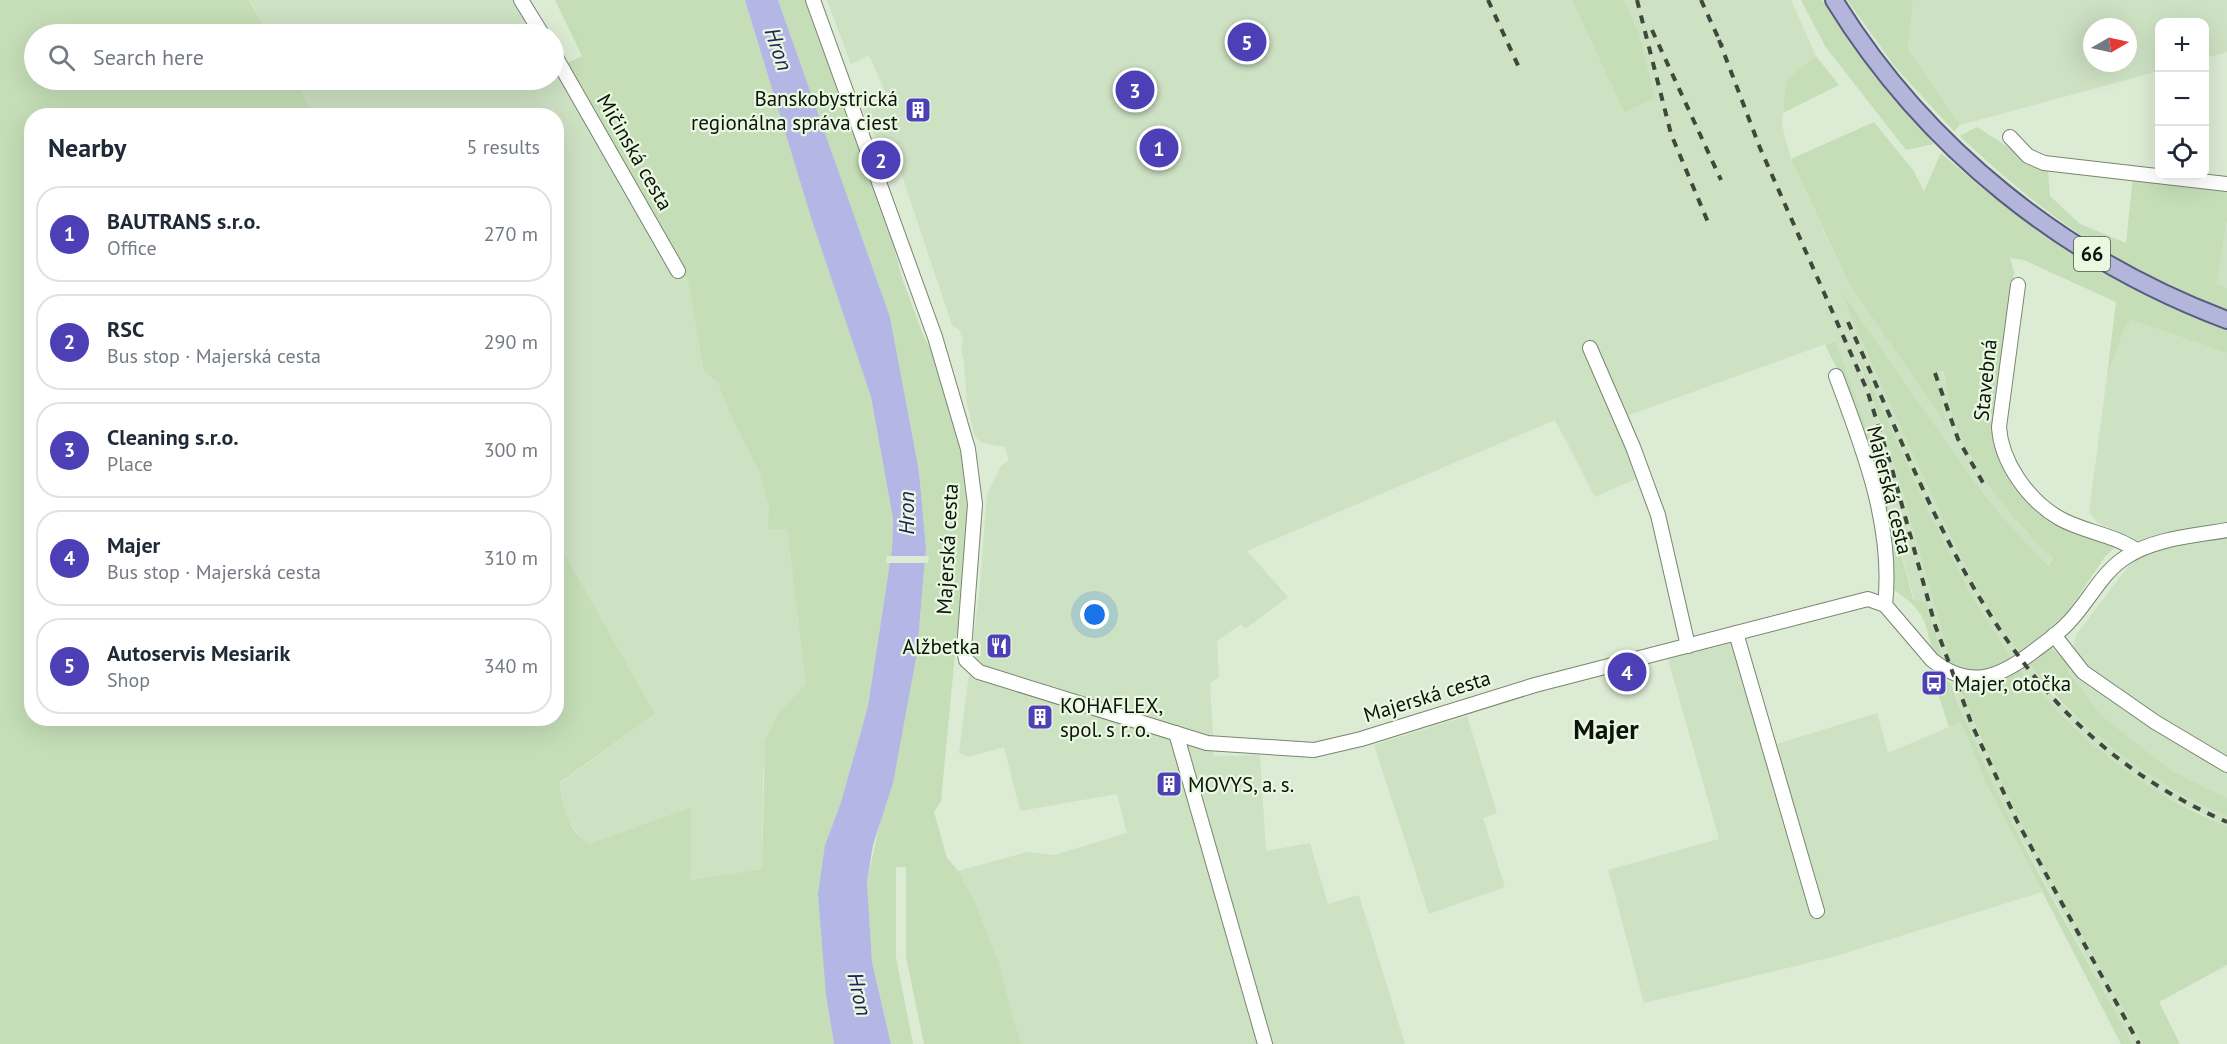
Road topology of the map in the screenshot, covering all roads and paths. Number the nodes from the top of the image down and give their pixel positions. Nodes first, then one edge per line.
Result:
1 (521, 0) edge
2 (813, 0) edge
3 (1834, 0) edge
4 (536, 24) edge
5 (564, 72) edge
6 (2010, 137) dead end
7 (2227, 184) edge
8 (678, 272) dead end
9 (2018, 285) dead end
10 (2227, 320) edge
11 (1590, 348) dead end
12 (1836, 376) dead end
13 (2227, 530) edge
14 (2136, 550) junction
15 (1886, 605) junction
16 (1736, 633) junction
17 (2054, 635) junction
18 (1688, 646) junction
19 (1176, 733) junction
20 (2227, 765) edge
21 (1816, 911) dead end
22 (1265, 1044) edge

1 - 4 street
2 - 19 street, Majerská cesta
3 - 10 main road, 66
5 - 8 street, Mičinská cesta
6 - 7 street
9 - 14 street, Stavebná
11 - 18 street
12 - 15 street, Majerská cesta
13 - 14 street
14 - 17 street
15 - 16 street, Majerská cesta
15 - 17 street
16 - 18 street, Majerská cesta
16 - 21 street
17 - 20 street
18 - 19 street, Majerská cesta
19 - 22 street

